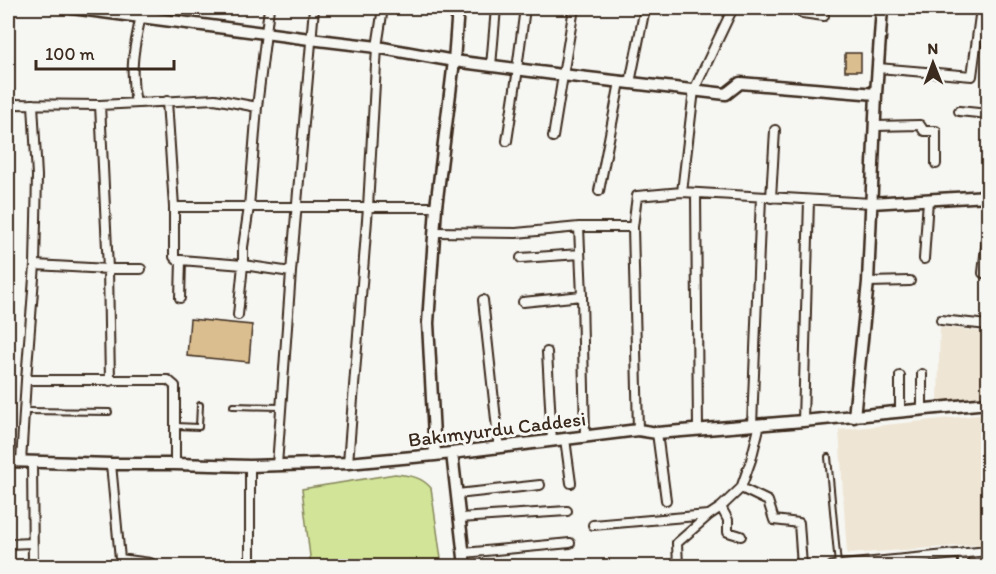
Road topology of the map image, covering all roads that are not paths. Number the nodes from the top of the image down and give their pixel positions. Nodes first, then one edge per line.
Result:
1 (72, 8) edge
2 (269, 8) edge
3 (314, 8) edge
4 (383, 8) edge
5 (458, 8) edge
6 (496, 8) edge
7 (525, 8) edge
8 (574, 8) edge
9 (645, 8) edge
10 (733, 8) edge
11 (799, 8) edge
12 (882, 8) edge
13 (981, 8) edge
14 (141, 16) junction
15 (824, 16) dead end
16 (265, 32) junction
17 (310, 39) junction
18 (377, 47) junction
19 (454, 61) junction
20 (491, 66) junction
21 (878, 68) junction
22 (517, 69) junction
23 (562, 75) junction
24 (625, 82) junction
25 (694, 90) junction
26 (876, 94) junction
27 (167, 101) junction
28 (136, 103) junction
29 (8, 104) edge
30 (33, 104) junction
31 (100, 105) junction
32 (257, 107) junction
33 (959, 111) dead end
34 (988, 114) edge
35 (875, 126) junction
36 (775, 130) dead end
37 (553, 137) dead end
38 (507, 141) dead end
39 (936, 165) dead end
40 (599, 191) dead end
41 (682, 192) junction
42 (696, 193) junction
43 (988, 196) edge
44 (761, 197) junction
45 (771, 198) junction
46 (808, 200) junction
47 (928, 200) junction
48 (871, 203) junction
49 (174, 207) junction
50 (249, 207) junction
51 (297, 207) junction
52 (368, 207) junction
53 (436, 207) junction
54 (579, 227) junction
55 (633, 228) junction
56 (988, 229) edge
57 (434, 232) junction
58 (580, 254) junction
59 (521, 258) dead end
60 (924, 259) dead end
61 (181, 260) junction
62 (35, 265) junction
63 (243, 265) junction
64 (141, 268) dead end
65 (108, 269) junction
66 (291, 273) junction
67 (983, 273) dead end
68 (910, 281) dead end
69 (868, 282) junction
70 (582, 296) junction
71 (180, 298) dead end
72 (483, 300) dead end
73 (524, 302) dead end
74 (238, 315) dead end
75 (941, 320) dead end
76 (988, 325) edge
77 (547, 352) dead end
78 (922, 374) dead end
79 (900, 376) dead end
80 (26, 380) junction
81 (110, 381) junction
82 (988, 404) edge
83 (200, 405) dead end
84 (233, 406) dead end
85 (281, 407) junction
86 (922, 410) junction
87 (24, 411) junction
88 (109, 412) dead end
89 (900, 412) junction
90 (854, 417) junction
91 (803, 421) junction
92 (756, 424) junction
93 (175, 426) junction
94 (638, 430) junction
95 (699, 430) junction
96 (657, 433) junction
97 (585, 436) junction
98 (565, 439) junction
99 (552, 441) junction
100 (499, 447) junction
101 (452, 453) junction
102 (435, 455) junction
103 (828, 457) dead end
104 (8, 461) edge
105 (27, 462) junction
106 (348, 463) junction
107 (111, 464) junction
108 (175, 464) junction
109 (277, 465) junction
110 (250, 466) junction
111 (571, 483) dead end
112 (540, 485) dead end
113 (741, 488) junction
114 (457, 494) junction
115 (666, 500) dead end
116 (721, 507) junction
117 (567, 511) dead end
118 (709, 515) junction
119 (460, 518) junction
120 (593, 525) dead end
121 (741, 536) dead end
122 (32, 543) junction
123 (570, 543) dead end
124 (8, 544) edge
125 (988, 551) edge
126 (464, 552) junction
127 (963, 553) junction
128 (912, 562) edge
129 (888, 564) edge
130 (838, 566) edge
131 (845, 566) edge
132 (33, 567) edge
133 (150, 567) edge
134 (250, 567) edge
135 (465, 567) edge
136 (678, 567) edge
137 (802, 567) edge
138 (832, 567) edge
139 (963, 567) edge

1 - 14 street
2 - 16 street
3 - 17 street
4 - 18 street
5 - 19 street
6 - 20 street
7 - 22 street
8 - 23 street
9 - 24 street
10 - 25 street
11 - 15 street
12 - 21 street
13 - 21 street
14 - 16 street
14 - 28 street
16 - 17 street
16 - 32 street
17 - 18 street
17 - 51 street
18 - 19 street
18 - 52 street
19 - 20 street
19 - 53 street
20 - 22 street
21 - 26 street
22 - 23 street
22 - 38 street
23 - 24 street
23 - 37 street
24 - 25 street
24 - 40 street
25 - 26 street
25 - 41 street
26 - 35 street
27 - 28 street
27 - 32 street
27 - 49 street
28 - 31 street
29 - 30 street
30 - 31 street
30 - 62 street
31 - 65 street
32 - 50 street
33 - 34 street
35 - 39 street
35 - 48 street
36 - 45 street
41 - 42 street
41 - 55 street
42 - 44 street
42 - 95 street
43 - 47 street
44 - 45 street
44 - 92 street
45 - 46 street
46 - 48 street
46 - 91 street
47 - 48 street
47 - 60 street
48 - 69 street
49 - 50 street
49 - 61 street
50 - 51 street
50 - 63 street
51 - 52 street
51 - 66 street
52 - 53 street
52 - 106 street
53 - 57 street
54 - 55 street
54 - 57 street
54 - 58 street
55 - 94 street
56 - 67 street
57 - 102 street
58 - 59 street
58 - 70 street
61 - 63 street
61 - 71 street
62 - 65 street
62 - 80 street
63 - 66 street
63 - 74 street
64 - 65 street
65 - 81 street
66 - 85 street
68 - 69 street
69 - 90 street
70 - 73 street
70 - 97 street
72 - 100 street
75 - 76 street
77 - 99 street
78 - 86 street
79 - 89 street
80 - 81 street
80 - 87 street
81 - 93 street
82 - 86 street, Bakımyurdu Caddesi
83 - 93 lane
84 - 85 lane
85 - 109 street
86 - 89 street, Bakımyurdu Caddesi
87 - 88 lane
87 - 105 street
89 - 90 street, Bakımyurdu Caddesi
90 - 91 street, Bakımyurdu Caddesi
91 - 92 street, Bakımyurdu Caddesi
92 - 95 street, Bakımyurdu Caddesi
92 - 113 street
93 - 108 street
94 - 96 street, Bakımyurdu Caddesi
94 - 97 street, Bakımyurdu Caddesi
95 - 96 street, Bakımyurdu Caddesi
96 - 115 street
97 - 98 street, Bakımyurdu Caddesi
98 - 99 street, Bakımyurdu Caddesi
98 - 111 street
99 - 100 street, Bakımyurdu Caddesi
100 - 101 street, Bakımyurdu Caddesi
101 - 102 street, Bakımyurdu Caddesi
101 - 114 street
102 - 106 street, Bakımyurdu Caddesi
103 - 130 lane
104 - 105 street, Bakımyurdu Caddesi
105 - 107 street, Bakımyurdu Caddesi
105 - 122 street
106 - 109 street, Bakımyurdu Caddesi
107 - 108 street, Bakımyurdu Caddesi
107 - 133 street
108 - 110 street, Bakımyurdu Caddesi
109 - 110 street, Bakımyurdu Caddesi
110 - 134 street
112 - 114 street
113 - 116 street
113 - 137 street
114 - 119 street
116 - 118 street
116 - 121 street
117 - 119 street
118 - 120 street
118 - 136 street
119 - 126 street
122 - 124 street
122 - 132 street
123 - 126 street
125 - 127 street
126 - 135 street
127 - 128 street
127 - 139 street
128 - 129 street
129 - 131 street
130 - 131 street
130 - 138 street

